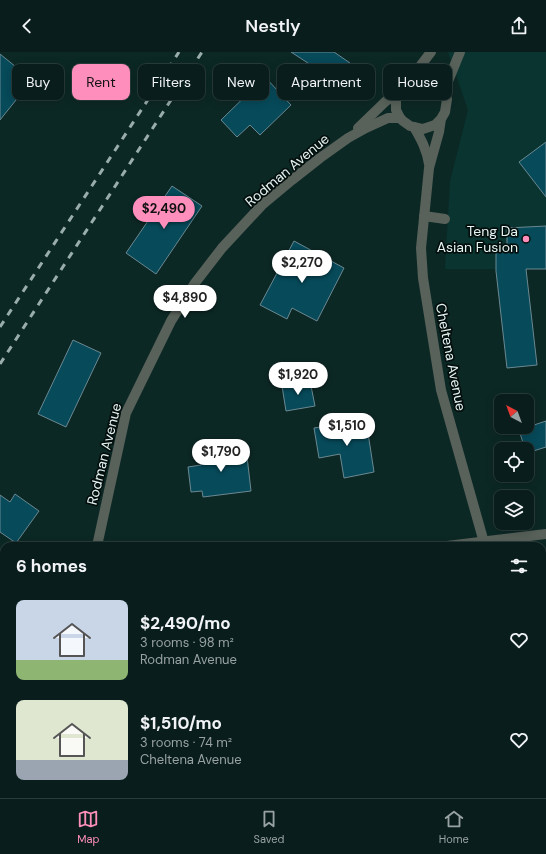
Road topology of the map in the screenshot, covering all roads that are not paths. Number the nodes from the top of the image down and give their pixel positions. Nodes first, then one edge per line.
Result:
1 (431, 52) edge
2 (460, 52) edge
3 (423, 64) edge
4 (452, 72) edge
5 (388, 100) edge
6 (396, 100) edge
7 (447, 100) edge
8 (400, 118) junction
9 (414, 127) junction
10 (435, 129) junction
11 (348, 138) junction
12 (429, 168) junction
13 (424, 216) junction
14 (445, 219) dead end
15 (546, 534) edge
16 (98, 542) edge
17 (484, 542) edge
18 (497, 542) edge

1 - 3 street
2 - 4 street
5 - 11 street, Rodman Avenue
6 - 8 street
7 - 10 street
8 - 9 street
8 - 11 street, Rodman Avenue
9 - 10 street
9 - 12 street, Cheltena Avenue
10 - 12 street, Cheltena Avenue
11 - 16 street, Rodman Avenue
12 - 13 street, Cheltena Avenue
13 - 14 street
13 - 17 street, Cheltena Avenue
15 - 18 street

